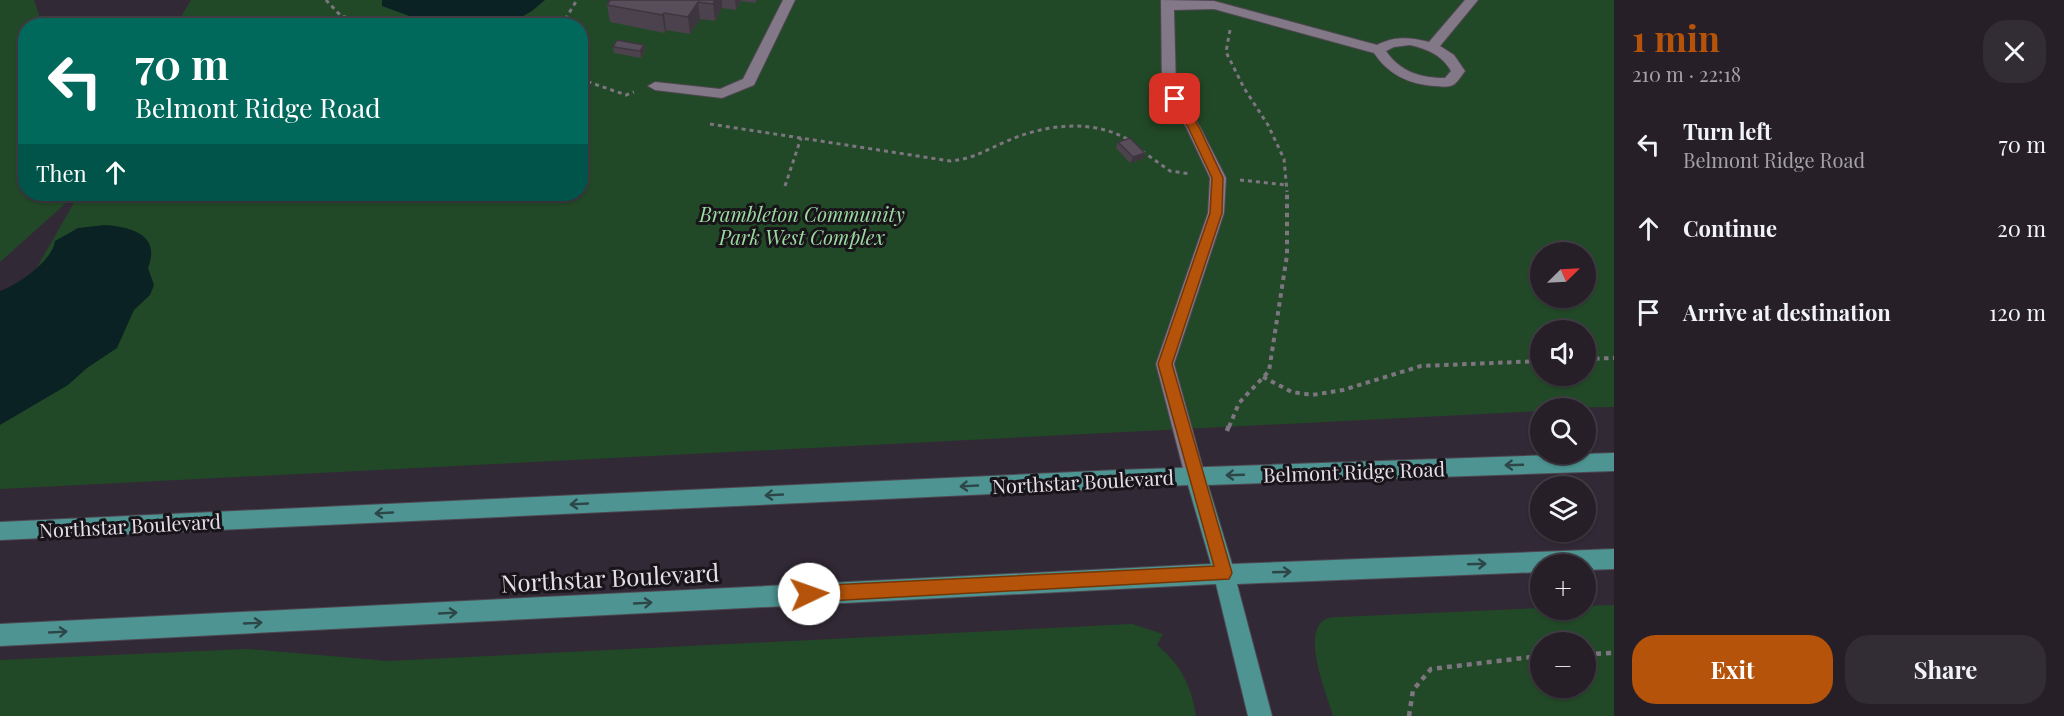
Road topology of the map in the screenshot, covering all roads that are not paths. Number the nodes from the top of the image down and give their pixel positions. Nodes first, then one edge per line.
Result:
1 (789, 0) edge
2 (1472, 0) edge
3 (1168, 3) edge
4 (1432, 46) junction
5 (1379, 50) junction
6 (655, 86) road end
7 (1614, 462) edge
8 (1195, 476) junction
9 (0, 531) edge
10 (1614, 559) edge
11 (1224, 573) junction
12 (0, 635) edge
13 (1260, 716) edge

1 - 6 lane
2 - 4 lane
3 - 5 lane
3 - 8 lane
4 - 5 lane
4 - 5 lane
7 -> 8 main road, Belmont Ridge Road
8 -> 9 main road, Northstar Boulevard
8 - 11 main road
11 -> 10 main road
12 -> 11 main road, Northstar Boulevard
11 - 13 main road

